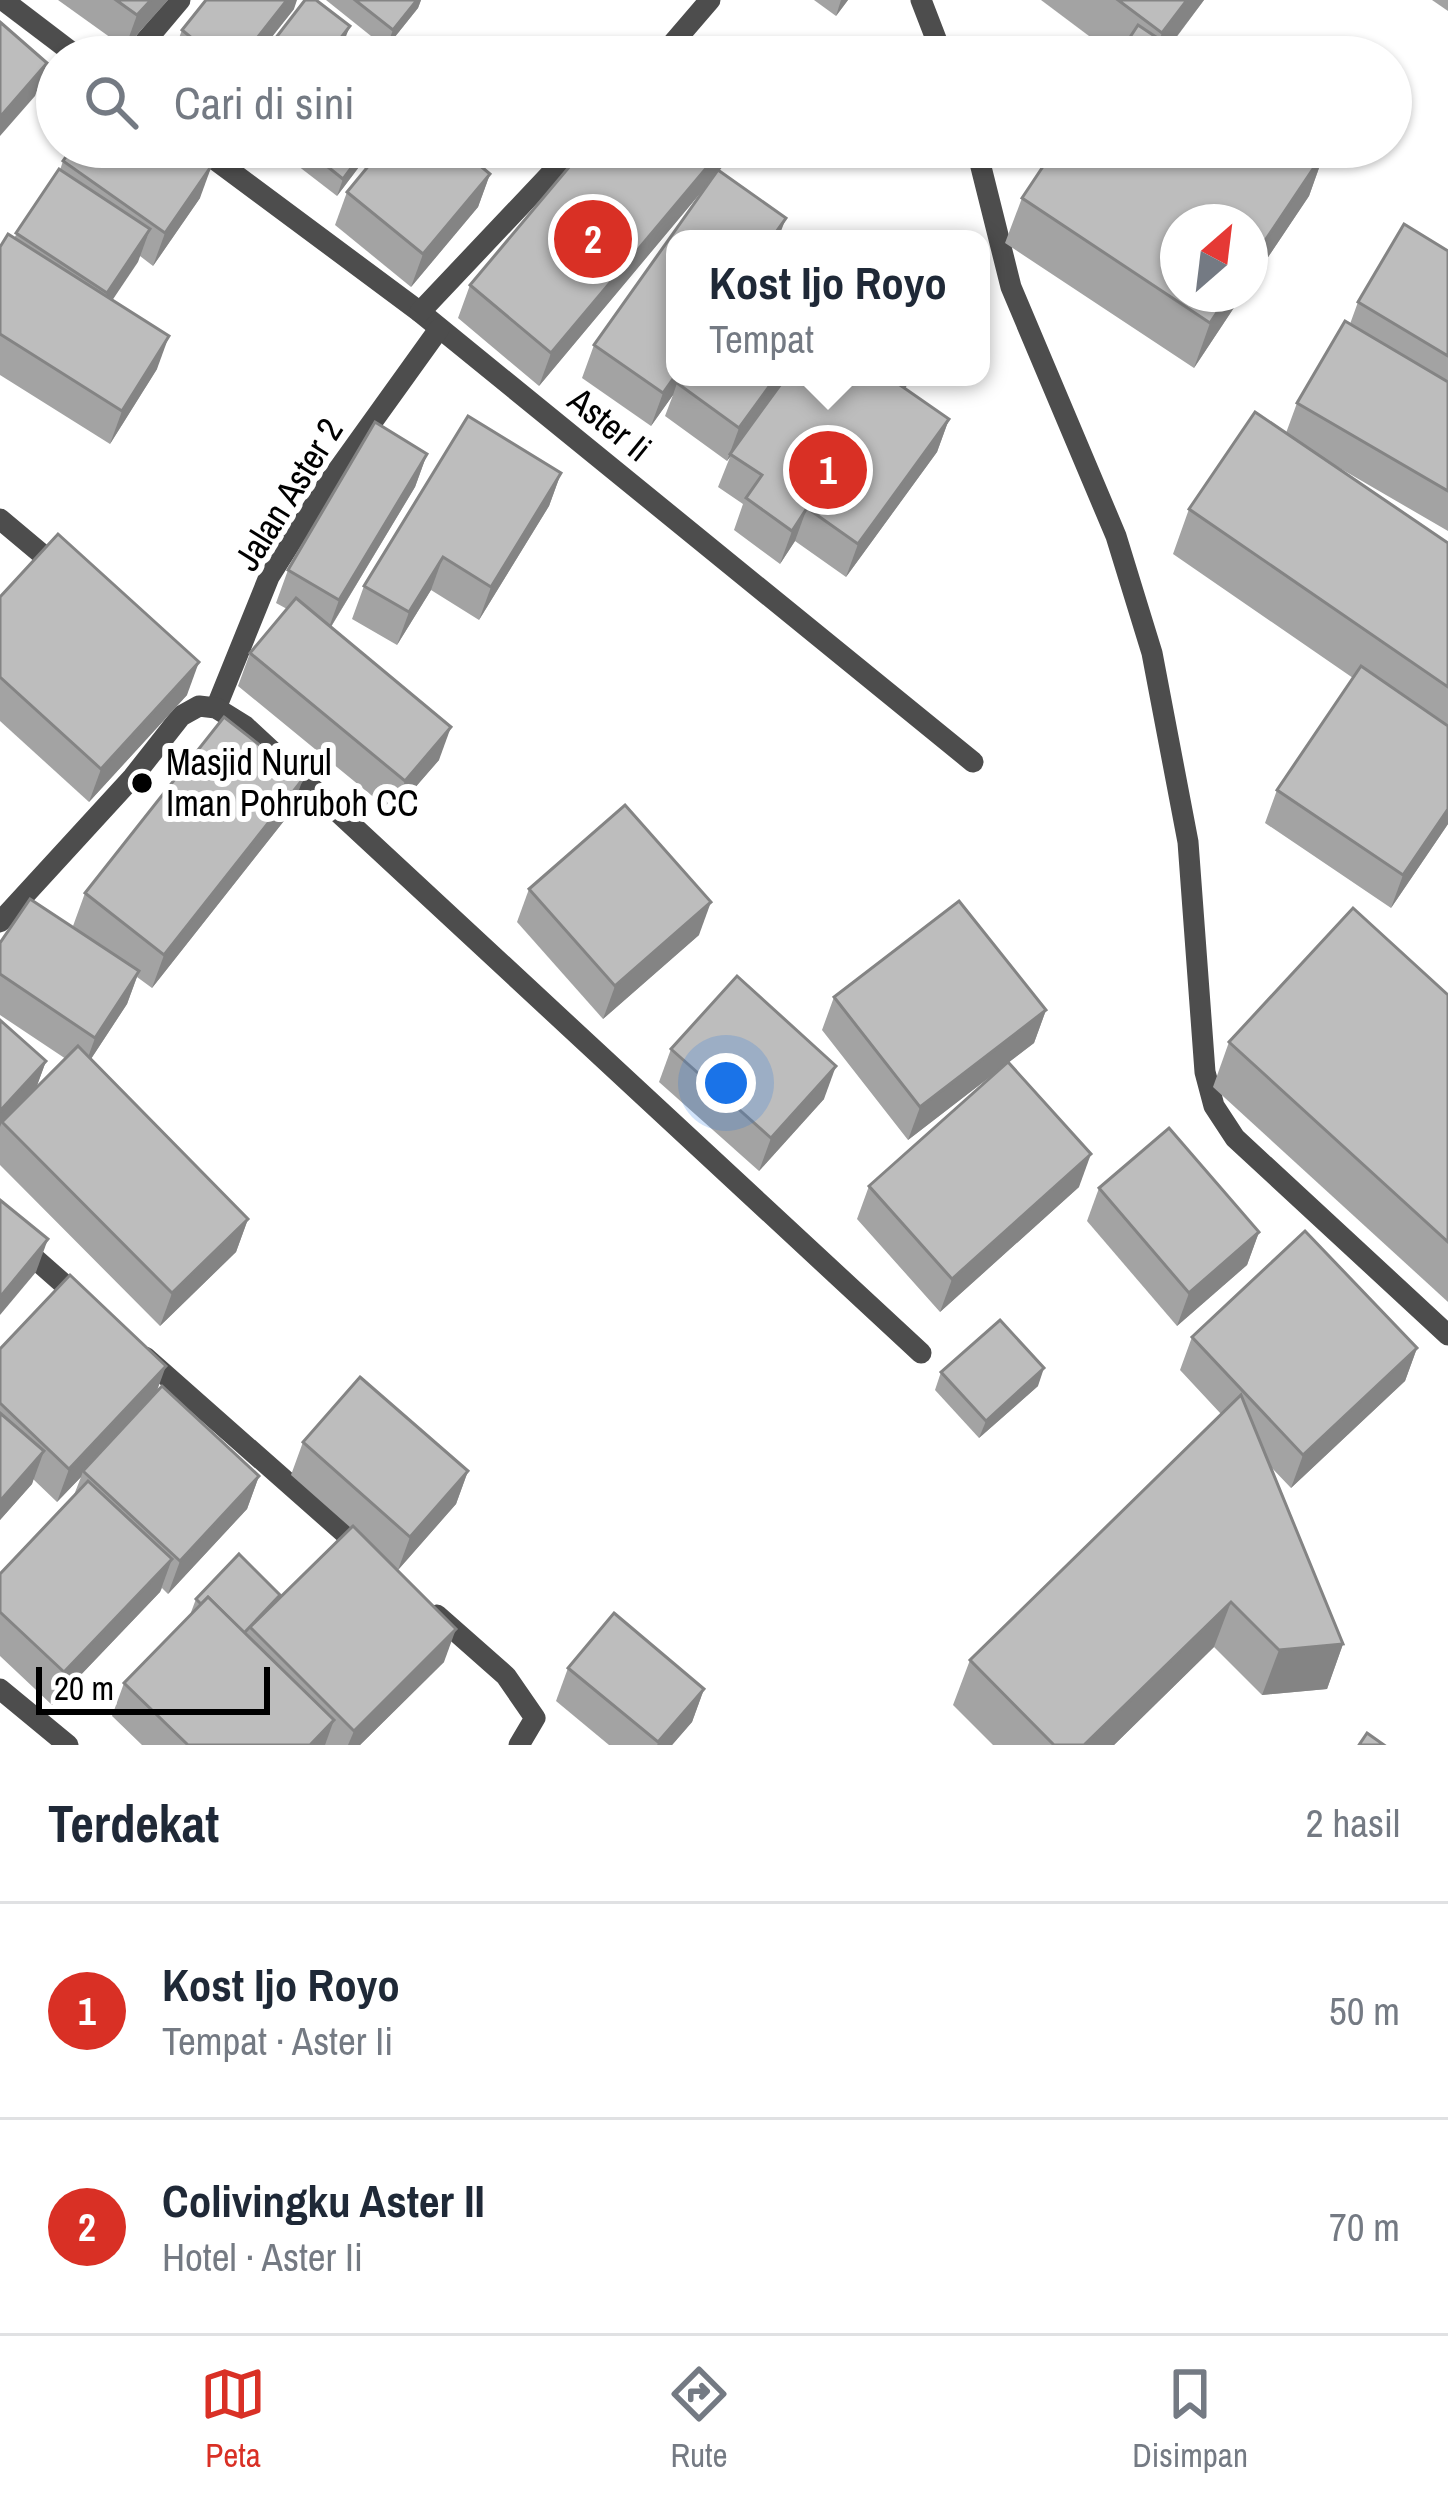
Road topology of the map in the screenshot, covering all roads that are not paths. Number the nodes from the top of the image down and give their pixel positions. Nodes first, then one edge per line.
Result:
1 (3, 0) edge
2 (179, 0) edge
3 (710, 0) edge
4 (921, 0) edge
5 (50, 36) edge
6 (150, 36) edge
7 (681, 36) edge
8 (935, 36) edge
9 (226, 168) edge
10 (556, 168) edge
11 (981, 168) edge
12 (420, 312) junction
13 (440, 328) junction
14 (0, 519) edge
15 (84, 592) edge
16 (199, 701) junction
17 (973, 762) dead end
18 (0, 922) edge
19 (0, 1228) edge
20 (1448, 1335) edge
21 (921, 1353) dead end
22 (384, 1568) edge
23 (418, 1599) edge
24 (4, 1699) edge
25 (68, 1745) edge
26 (519, 1745) edge

1 - 5 street
2 - 6 street
3 - 7 street
4 - 8 street
9 - 12 street, Aster Ii
10 - 12 street
11 - 20 street
12 - 13 street, Aster Ii
13 - 16 street, Jalan Aster 2
13 - 17 street, Aster Ii
14 - 15 street
16 - 18 street
16 - 21 street
19 - 22 street
23 - 26 street
24 - 25 street

